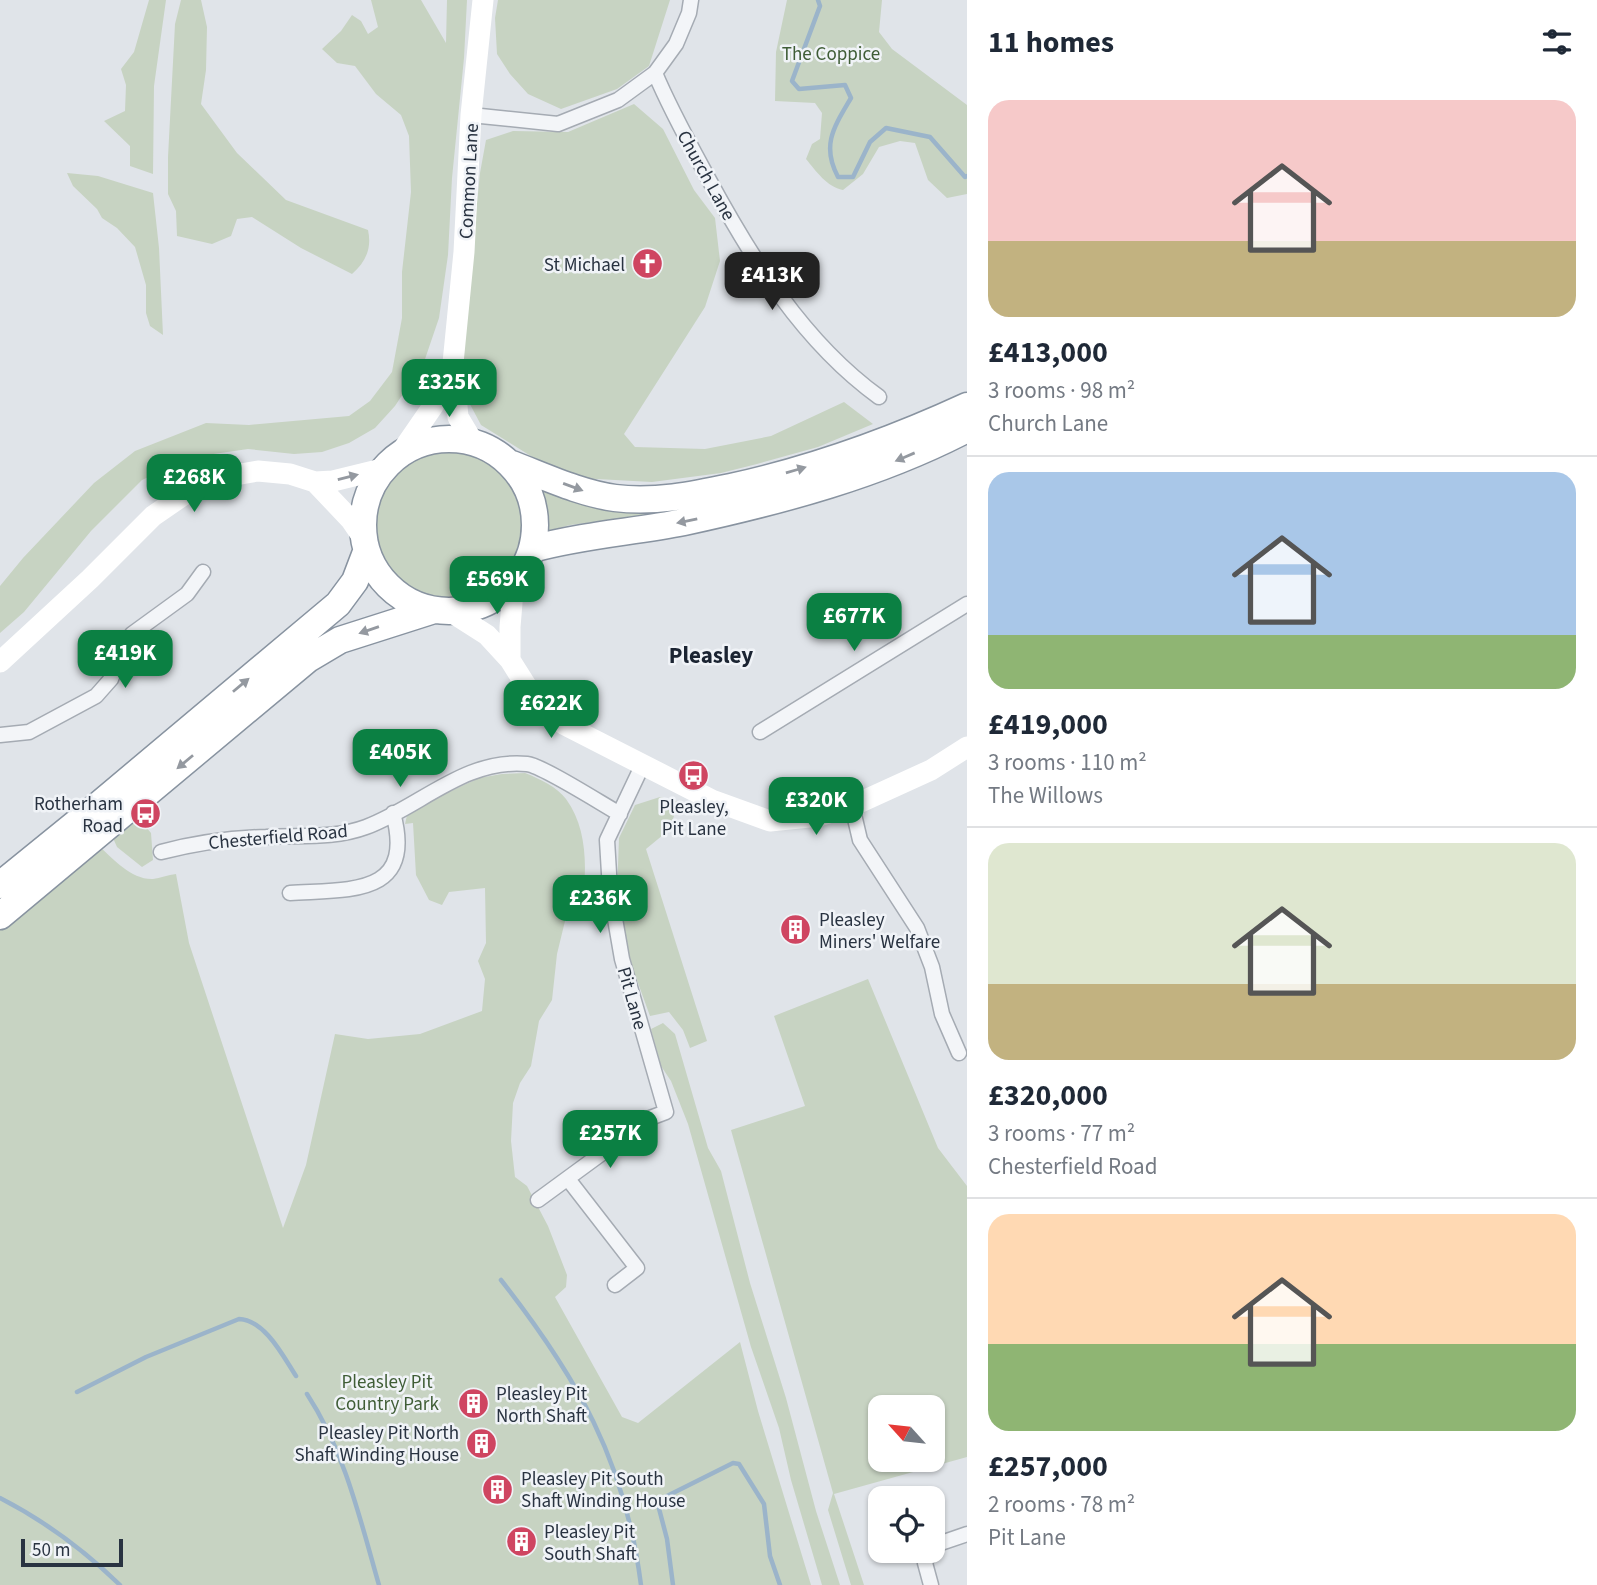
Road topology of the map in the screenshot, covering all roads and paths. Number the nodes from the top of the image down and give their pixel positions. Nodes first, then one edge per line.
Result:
1 (483, 0) edge
2 (691, 0) edge
3 (655, 73) junction
4 (471, 115) junction
5 (453, 363) junction
6 (879, 397) dead end
7 (967, 406) edge
8 (967, 429) edge
9 (473, 442) junction
10 (402, 451) junction
11 (509, 463) junction
12 (382, 469) junction
13 (315, 482) junction
14 (365, 545) junction
15 (532, 548) junction
16 (203, 572) dead end
17 (514, 579) junction
18 (967, 604) edge
19 (442, 611) junction
20 (510, 660) junction
21 (0, 662) edge
22 (760, 732) dead end
23 (0, 735) edge
24 (967, 747) edge
25 (643, 764) junction
26 (852, 806) junction
27 (393, 813) junction
28 (620, 814) junction
29 (161, 852) dead end
30 (0, 885) edge
31 (290, 893) dead end
32 (0, 916) edge
33 (959, 1053) dead end
34 (568, 1179) junction
35 (538, 1200) dead end
36 (615, 1285) dead end
37 (967, 1534) edge
38 (945, 1542) edge
39 (925, 1563) edge
40 (931, 1585) edge

1 - 4 main road, Common Lane
2 - 3 street
3 - 4 street
3 - 6 street, Church Lane
4 - 5 main road, Common Lane
5 - 9 main road
5 - 10 main road
11 -> 7 highway
8 -> 15 highway
9 - 10 highway
9 - 11 highway
10 - 12 highway
11 - 15 highway
13 -> 12 main road
12 - 14 highway
13 - 14 main road
13 - 21 main road
14 - 19 highway
30 -> 14 highway
15 - 17 highway
16 - 23 street
17 - 19 highway
17 - 20 main road
18 - 22 street
19 - 20 main road
19 -> 32 highway
20 - 25 main road
24 - 26 main road
25 - 26 main road
25 - 28 street, Pit Lane
26 - 33 street
27 - 28 street, Chesterfield Road
27 - 29 street, Chesterfield Road
27 - 31 street
28 - 34 street, Pit Lane
34 - 35 street
34 - 36 street
37 - 38 street
39 - 40 street

